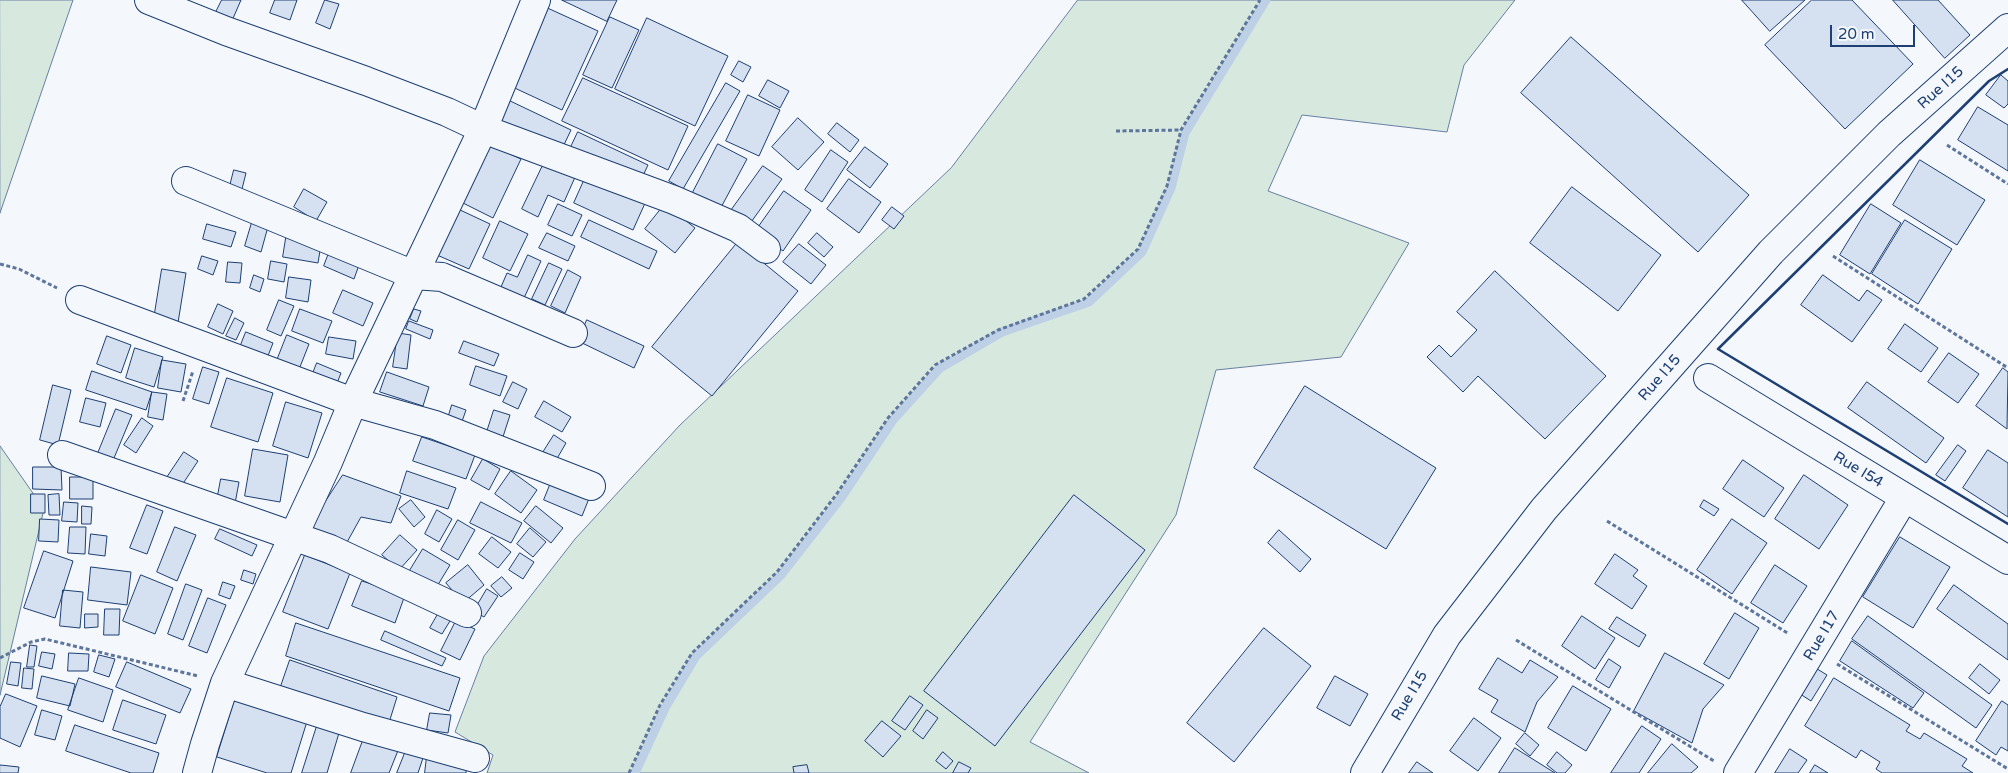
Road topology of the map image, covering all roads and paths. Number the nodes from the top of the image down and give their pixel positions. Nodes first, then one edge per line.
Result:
1 (149, 0) edge
2 (536, 0) edge
3 (1260, 0) edge
4 (2008, 28) edge
5 (483, 129) junction
6 (1116, 130) dead end
7 (1181, 130) junction
8 (1947, 145) dead end
9 (186, 182) dead end
10 (2008, 184) edge
11 (766, 249) dead end
12 (1833, 256) dead end
13 (0, 264) edge
14 (414, 275) junction
15 (80, 300) joint
16 (573, 333) dead end
17 (2008, 368) edge
18 (1708, 378) dead end
19 (353, 402) junction
20 (62, 455) dead end
21 (590, 486) dead end
22 (1904, 498) junction
23 (294, 536) junction
24 (2008, 560) edge
25 (467, 613) dead end
26 (1516, 640) dead end
27 (0, 658) edge
28 (225, 683) junction
29 (475, 758) dead end
30 (1727, 768) edge
31 (198, 773) edge
32 (629, 773) edge
33 (1365, 773) edge

1 - 5 street
2 - 5 street
3 - 7 path
4 - 33 street, Rue I15
5 - 11 street
5 - 14 street
6 - 7 path
7 - 32 path
8 - 10 path
9 - 14 street
12 - 17 path
13 - 15 path
14 - 16 street
14 - 19 street
15 - 19 street
18 - 22 street, Rue I54
19 - 21 street
19 - 23 street
20 - 23 street
22 - 24 street, Rue I54
22 - 30 street, Rue I17
23 - 25 street
23 - 28 street
26 - 30 path
27 - 28 path
28 - 29 street
28 - 31 street

